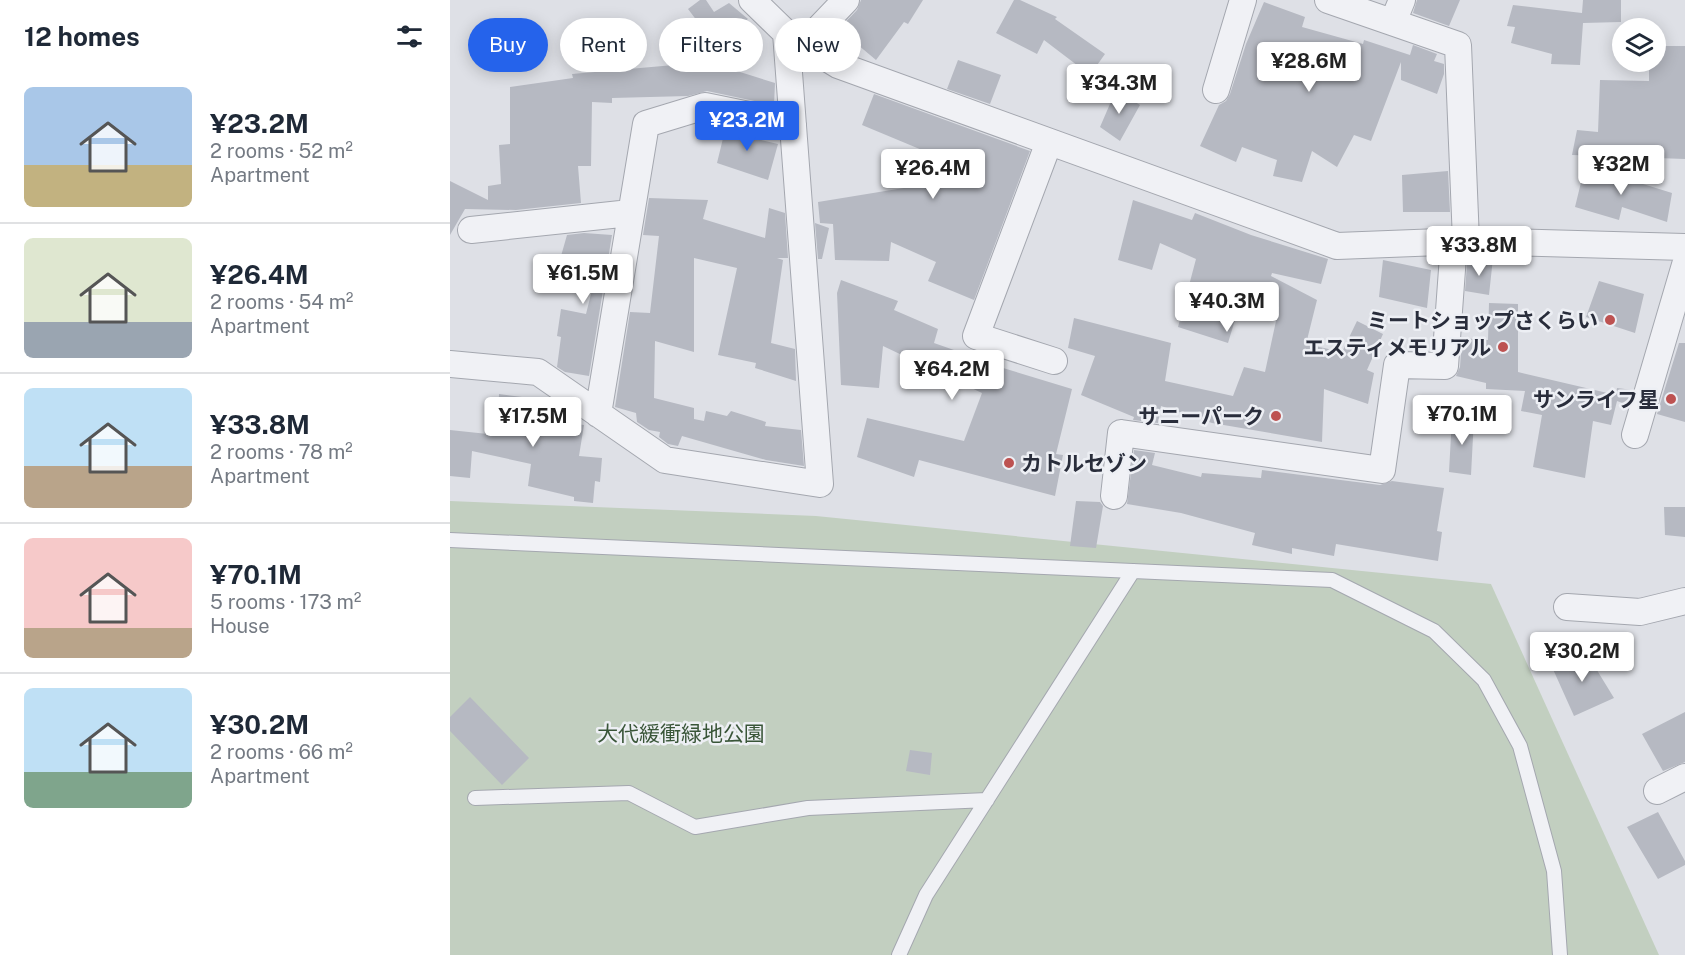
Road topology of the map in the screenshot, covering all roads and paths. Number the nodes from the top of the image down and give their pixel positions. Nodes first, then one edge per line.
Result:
1 (752, 0) edge
2 (846, 0) edge
3 (1243, 0) edge
4 (1328, 0) edge
5 (1397, 11) edge
6 (822, 18) edge
7 (775, 21) edge
8 (794, 72) edge
9 (857, 72) edge
10 (1216, 90) dead end
11 (793, 124) junction
12 (1049, 142) junction
13 (630, 213) junction
14 (471, 230) dead end
15 (1460, 241) junction
16 (1685, 247) edge
17 (1685, 265) edge
18 (1054, 362) dead end
19 (450, 364) edge
20 (598, 414) junction
21 (1635, 435) dead end
22 (1114, 496) dead end
23 (450, 540) edge
24 (1133, 571) junction
25 (1685, 601) edge
26 (1567, 607) dead end
27 (1685, 777) edge
28 (1657, 791) dead end
29 (475, 798) dead end
30 (987, 800) junction
31 (899, 955) edge
32 (1560, 955) edge

1 - 7 street
2 - 6 street
3 - 10 street
4 - 5 street
5 - 15 street
8 - 11 street
9 - 12 street
11 - 13 street
11 - 20 street
12 - 15 street
12 - 18 street
13 - 14 street
13 - 20 street
15 - 16 street
15 - 22 street
17 - 21 street
19 - 20 street
23 - 24 lane
24 - 30 lane
24 - 32 lane
25 - 26 street
27 - 28 street
29 - 30 lane
30 - 31 lane

